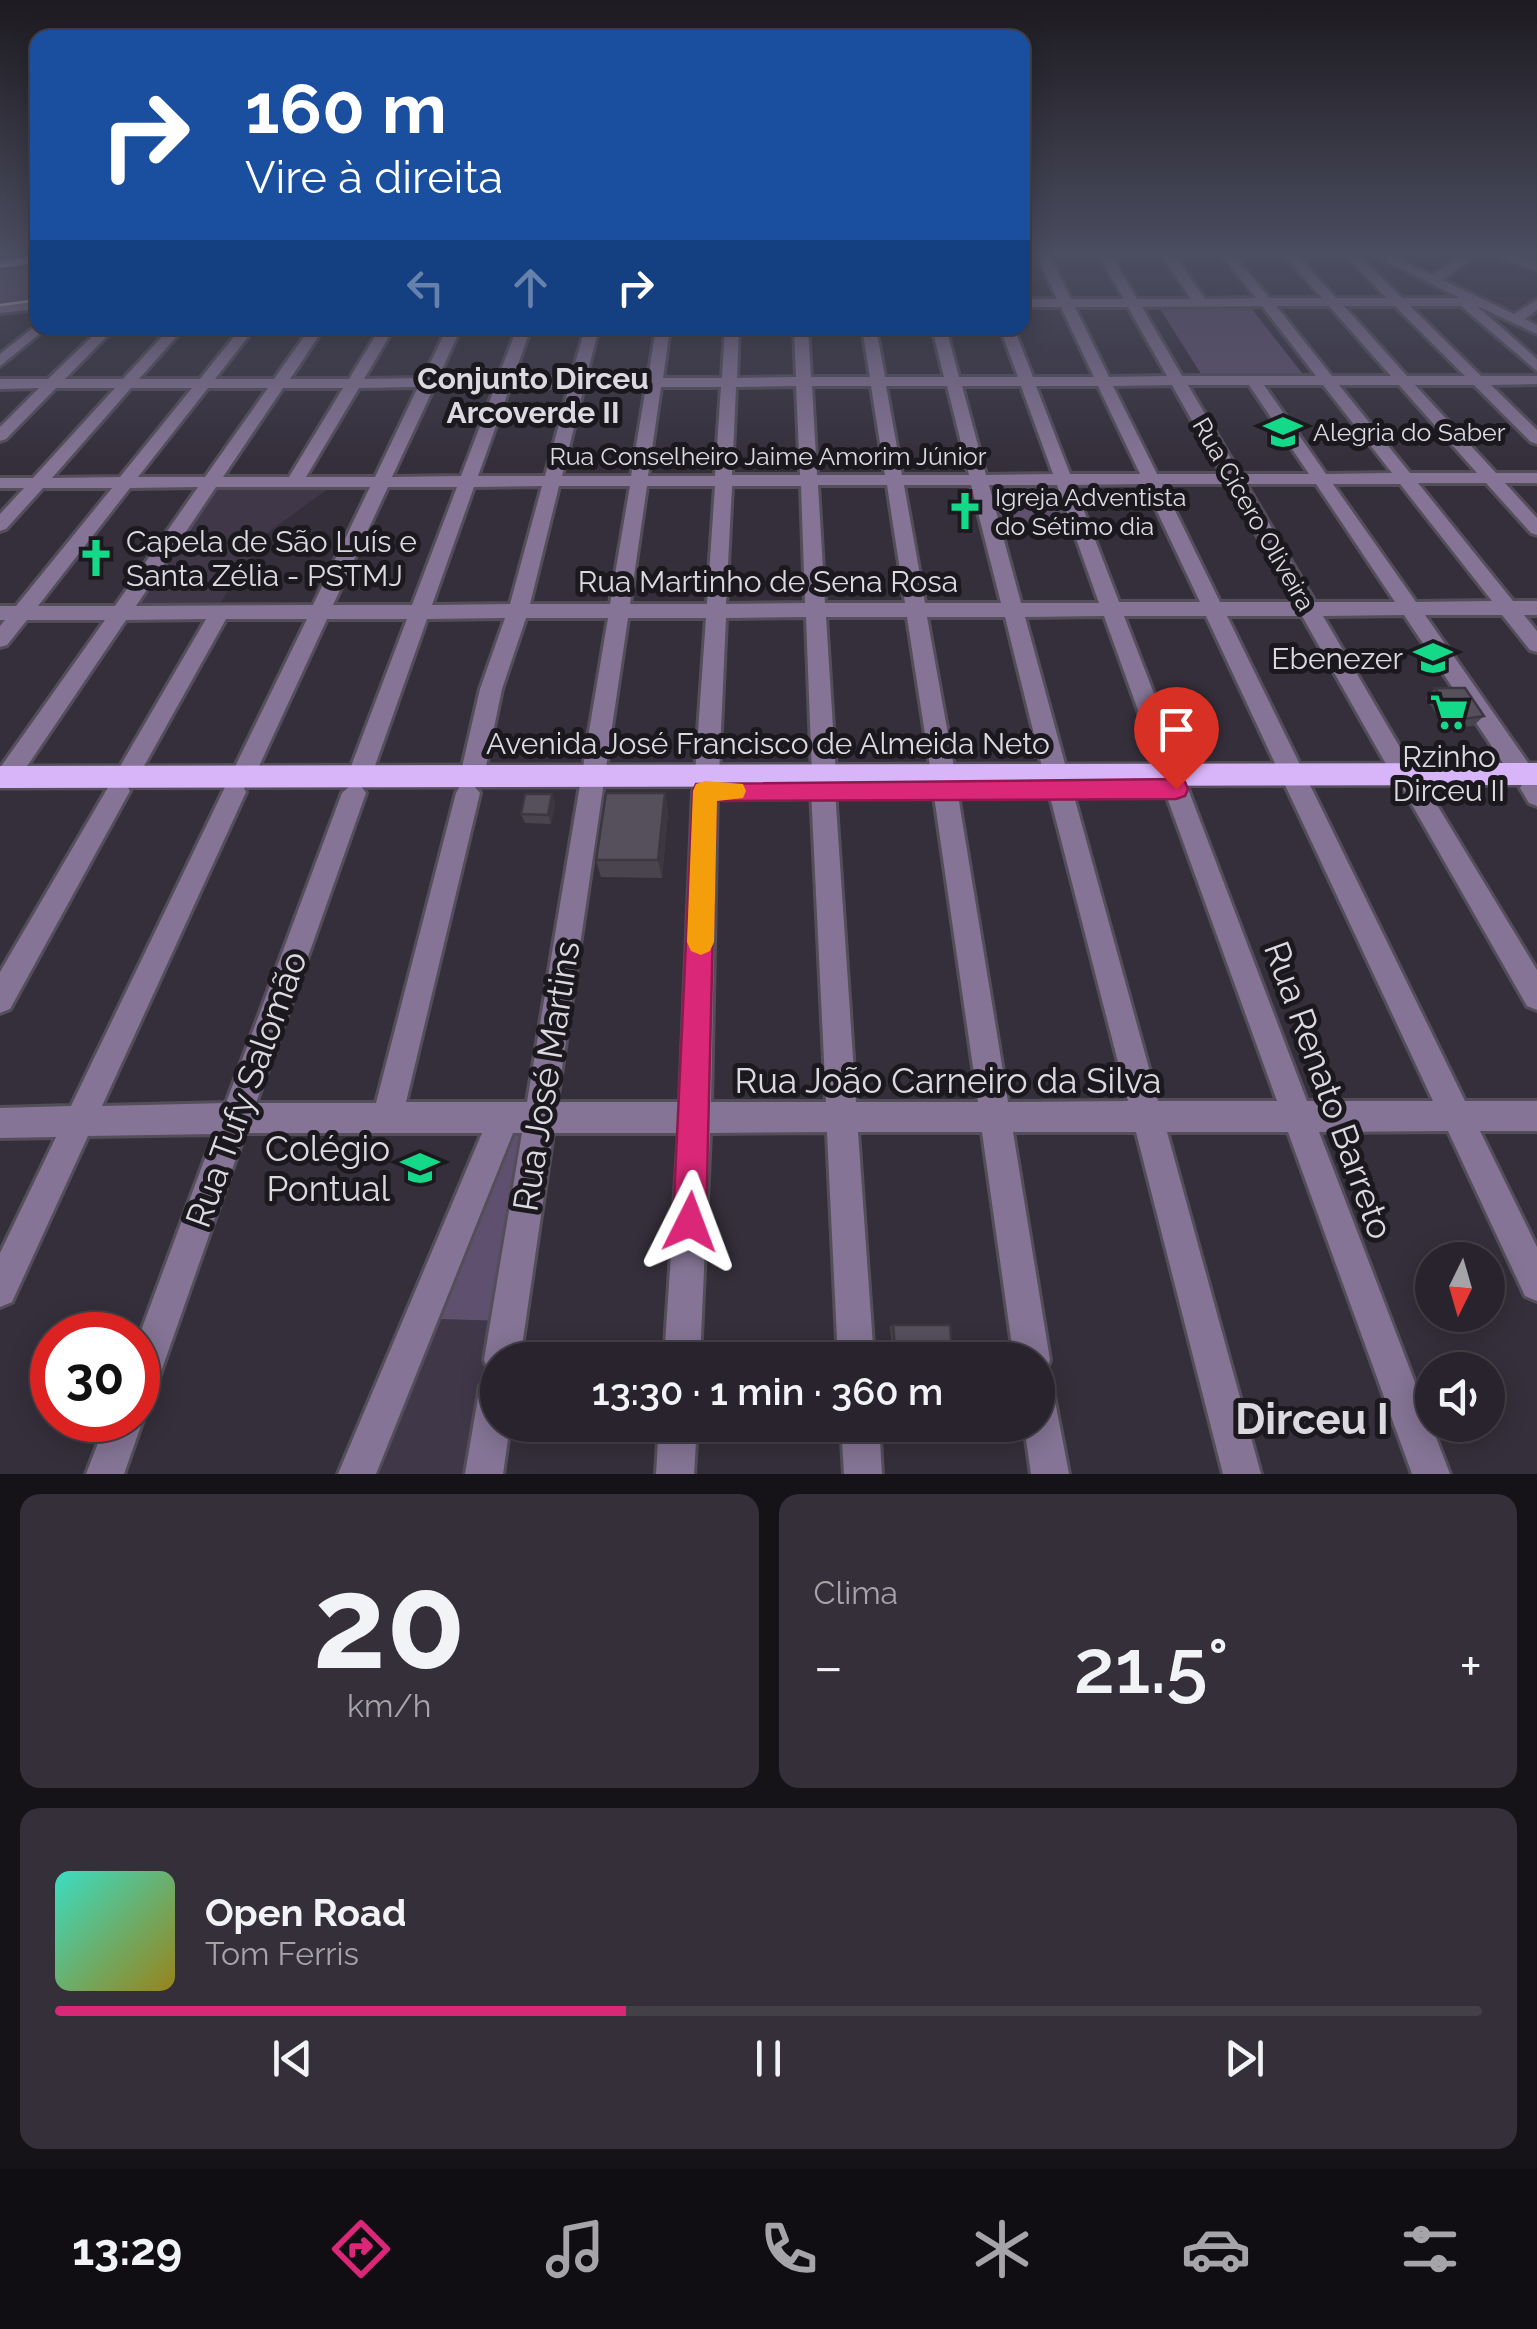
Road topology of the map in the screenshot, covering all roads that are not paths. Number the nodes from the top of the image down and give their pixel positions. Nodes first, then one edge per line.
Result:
1 (1076, 324) edge
2 (1145, 324) edge
3 (1283, 324) edge
4 (1353, 324) edge
5 (1420, 324) edge
6 (1488, 324) edge
7 (30, 335) edge
8 (101, 335) edge
9 (171, 335) edge
10 (242, 335) edge
11 (312, 335) edge
12 (383, 335) edge
13 (451, 335) edge
14 (522, 335) edge
15 (590, 335) edge
16 (663, 335) edge
17 (732, 335) edge
18 (801, 335) edge
19 (871, 335) edge
20 (941, 335) edge
21 (1011, 335) edge
22 (0, 362) edge
23 (1537, 367) edge
24 (1327, 380) junction
25 (1403, 380) junction
26 (1478, 380) junction
27 (1537, 380) edge
28 (953, 381) junction
29 (1027, 381) junction
30 (1104, 381) junction
31 (1179, 381) junction
32 (1254, 381) junction
33 (505, 382) junction
34 (578, 382) junction
35 (653, 382) junction
36 (729, 382) junction
37 (804, 382) junction
38 (878, 382) junction
39 (202, 383) junction
40 (278, 383) junction
41 (354, 383) junction
42 (428, 383) junction
43 (0, 384) edge
44 (52, 384) junction
45 (127, 384) junction
46 (0, 436) edge
47 (1537, 439) edge
48 (1537, 478) edge
49 (1234, 479) junction
50 (1320, 479) junction
51 (1405, 479) junction
52 (1492, 479) junction
53 (723, 480) junction
54 (809, 480) junction
55 (894, 480) junction
56 (979, 480) junction
57 (1064, 480) junction
58 (1151, 480) junction
59 (467, 481) junction
60 (554, 481) junction
61 (637, 481) junction
62 (38, 482) junction
63 (124, 482) junction
64 (210, 482) junction
65 (294, 482) junction
66 (382, 482) junction
67 (0, 483) edge
68 (0, 525) edge
69 (1537, 530) edge
70 (1507, 608) junction
71 (1537, 608) edge
72 (1308, 609) junction
73 (1411, 609) junction
74 (915, 610) junction
75 (1013, 610) junction
76 (518, 611) junction
77 (717, 611) junction
78 (816, 611) junction
79 (1112, 611) junction
80 (1214, 611) junction
81 (120, 612) junction
82 (220, 612) junction
83 (320, 612) junction
84 (420, 612) junction
85 (616, 612) junction
86 (11, 613) edge
87 (0, 640) edge
88 (1537, 645) edge
89 (944, 781) junction
90 (1295, 781) junction
91 (1409, 781) junction
92 (2, 782) edge
93 (706, 782) junction
94 (824, 782) junction
95 (1058, 782) junction
96 (1175, 782) junction
97 (122, 784) junction
98 (238, 784) junction
99 (470, 784) junction
100 (591, 784) junction
101 (1533, 784) edge
102 (356, 785) junction
103 (1537, 996) edge
104 (0, 1000) edge
105 (1537, 1116) edge
106 (236, 1118) junction
107 (387, 1118) junction
108 (696, 1118) junction
109 (842, 1118) junction
110 (994, 1118) junction
111 (1147, 1118) junction
112 (1298, 1118) junction
113 (1458, 1118) junction
114 (502, 1119) junction
115 (539, 1119) junction
116 (80, 1122) junction
117 (0, 1123) edge
118 (1537, 1284) edge
119 (0, 1290) edge
120 (160, 1326) edge
121 (505, 1342) edge
122 (683, 1342) edge
123 (855, 1342) edge
124 (1029, 1342) edge
125 (117, 1442) edge
126 (489, 1442) edge
127 (677, 1442) edge
128 (861, 1442) edge
129 (1045, 1442) edge
130 (105, 1474) edge
131 (357, 1474) edge
132 (484, 1474) edge
133 (675, 1474) edge
134 (862, 1474) edge
135 (1050, 1474) edge
136 (1242, 1474) edge
137 (1432, 1474) edge

1 - 30 street
2 - 31 street, Rua Cícero Oliveira
3 - 24 street
4 - 25 street
5 - 26 street
6 - 23 street
7 - 22 street
8 - 44 street
9 - 45 street
10 - 39 street
11 - 40 street
12 - 41 street
13 - 42 street
14 - 33 street, Rua Tufy Salomão
15 - 34 street
16 - 35 street, Rua José Martins
17 - 36 street
18 - 37 street
19 - 38 street
20 - 28 street
21 - 29 street, Rua Renato Barreto
24 - 25 street
24 - 32 street
24 - 51 street
25 - 26 street
25 - 52 street
26 - 27 street
26 - 47 street
28 - 29 street
28 - 38 street
28 - 56 street
29 - 30 street
29 - 57 street, Rua Renato Barreto
30 - 31 street
30 - 58 street
31 - 32 street
31 - 49 street, Rua Cícero Oliveira
32 - 50 street
33 - 34 street
33 - 42 street
33 - 59 street, Rua Tufy Salomão
34 - 35 street
34 - 60 street
35 - 36 street
35 - 61 street, Rua José Martins
36 - 37 street
36 - 53 street
37 - 38 street
37 - 54 street
38 - 55 street
39 - 40 street
39 - 45 street
39 - 63 street
40 - 41 street
40 - 64 street
41 - 42 street
41 - 65 street
42 - 66 street
43 - 44 street
44 - 45 street
44 - 46 street
45 - 62 street
48 - 52 street, Rua Conselheiro Jaime Amorim Júnior
49 - 50 street, Rua Conselheiro Jaime Amorim Júnior
49 - 58 street, Rua Conselheiro Jaime Amorim Júnior
49 - 72 street, Rua Cícero Oliveira
50 - 51 street, Rua Conselheiro Jaime Amorim Júnior
50 - 73 street
51 - 52 street, Rua Conselheiro Jaime Amorim Júnior
51 - 70 street
52 - 69 street
53 - 54 street, Rua Conselheiro Jaime Amorim Júnior
53 - 61 street, Rua Conselheiro Jaime Amorim Júnior
53 - 77 street
54 - 55 street, Rua Conselheiro Jaime Amorim Júnior
54 - 78 street
55 - 56 street, Rua Conselheiro Jaime Amorim Júnior
55 - 74 street
56 - 57 street, Rua Conselheiro Jaime Amorim Júnior
56 - 75 street
57 - 58 street, Rua Conselheiro Jaime Amorim Júnior
57 - 79 street, Rua Renato Barreto
58 - 80 street
59 - 60 street, Rua Conselheiro Jaime Amorim Júnior
59 - 66 street, Rua Conselheiro Jaime Amorim Júnior
59 - 84 street, Rua Tufy Salomão
60 - 61 street, Rua Conselheiro Jaime Amorim Júnior
60 - 76 street
61 - 85 street, Rua José Martins
62 - 63 street, Rua Conselheiro Jaime Amorim Júnior
62 - 67 street, Rua Conselheiro Jaime Amorim Júnior
62 - 68 street
63 - 64 street, Rua Conselheiro Jaime Amorim Júnior
63 - 86 street
64 - 65 street, Rua Conselheiro Jaime Amorim Júnior
64 - 81 street
65 - 66 street, Rua Conselheiro Jaime Amorim Júnior
66 - 83 street
70 - 71 street, Rua Martinho de Sena Rosa
70 - 73 street, Rua Martinho de Sena Rosa
70 - 88 street
72 - 73 street, Rua Martinho de Sena Rosa
72 - 80 street, Rua Martinho de Sena Rosa
72 - 91 street, Rua Cícero Oliveira
73 - 101 street
74 - 75 street, Rua Martinho de Sena Rosa
74 - 78 street, Rua Martinho de Sena Rosa
74 - 89 street
75 - 79 street, Rua Martinho de Sena Rosa
75 - 95 street
76 - 84 street, Rua Martinho de Sena Rosa
76 - 85 street, Rua Martinho de Sena Rosa
76 - 99 street
77 - 78 street, Rua Martinho de Sena Rosa
77 - 85 street, Rua Martinho de Sena Rosa
77 - 93 street
78 - 94 street
79 - 80 street, Rua Martinho de Sena Rosa
79 - 96 street, Rua Renato Barreto
80 - 90 street
81 - 82 street, Rua Martinho de Sena Rosa
81 - 86 street, Rua Martinho de Sena Rosa
81 - 92 street
82 - 83 street, Rua Martinho de Sena Rosa
82 - 97 street
83 - 84 street, Rua Martinho de Sena Rosa
83 - 98 street
84 - 102 street, Rua Tufy Salomão
85 - 100 street, Rua José Martins
86 - 87 street
89 - 94 main road, Avenida José Francisco de Almeida Neto
89 - 95 main road, Avenida José Francisco de Almeida Neto
89 - 110 street
90 - 91 main road, Avenida José Francisco de Almeida Neto
90 - 96 main road, Avenida José Francisco de Almeida Neto
90 - 113 street
91 - 101 main road, Avenida José Francisco de Almeida Neto
91 - 103 street, Rua Cícero Oliveira
92 - 97 main road, Avenida José Francisco de Almeida Neto
93 - 94 main road, Avenida José Francisco de Almeida Neto
93 - 100 main road, Avenida José Francisco de Almeida Neto
93 - 108 street
94 - 109 street
95 - 96 main road, Avenida José Francisco de Almeida Neto
95 - 111 street
96 - 112 street, Rua Renato Barreto
97 - 98 main road, Avenida José Francisco de Almeida Neto
97 - 104 street
98 - 102 main road, Avenida José Francisco de Almeida Neto
98 - 116 street
99 - 100 main road, Avenida José Francisco de Almeida Neto
99 - 102 main road, Avenida José Francisco de Almeida Neto
99 - 107 street
100 - 115 street, Rua José Martins
102 - 106 street, Rua Tufy Salomão
105 - 113 street, Rua João Carneiro da Silva
106 - 107 street, Rua João Carneiro da Silva
106 - 116 street, Rua João Carneiro da Silva
106 - 120 street, Rua Tufy Salomão
107 - 114 street, Rua João Carneiro da Silva
108 - 109 street, Rua João Carneiro da Silva
108 - 115 street, Rua João Carneiro da Silva
108 - 122 street
109 - 110 street, Rua João Carneiro da Silva
109 - 123 street
110 - 111 street, Rua João Carneiro da Silva
110 - 124 street
111 - 112 street, Rua João Carneiro da Silva
111 - 136 street
112 - 113 street, Rua João Carneiro da Silva
112 - 137 street, Rua Renato Barreto
113 - 118 street
114 - 115 street, Rua João Carneiro da Silva
114 - 131 street
115 - 121 street, Rua José Martins
116 - 117 street, Rua João Carneiro da Silva
116 - 119 street
125 - 130 street
126 - 132 street
127 - 133 street
128 - 134 street
129 - 135 street

